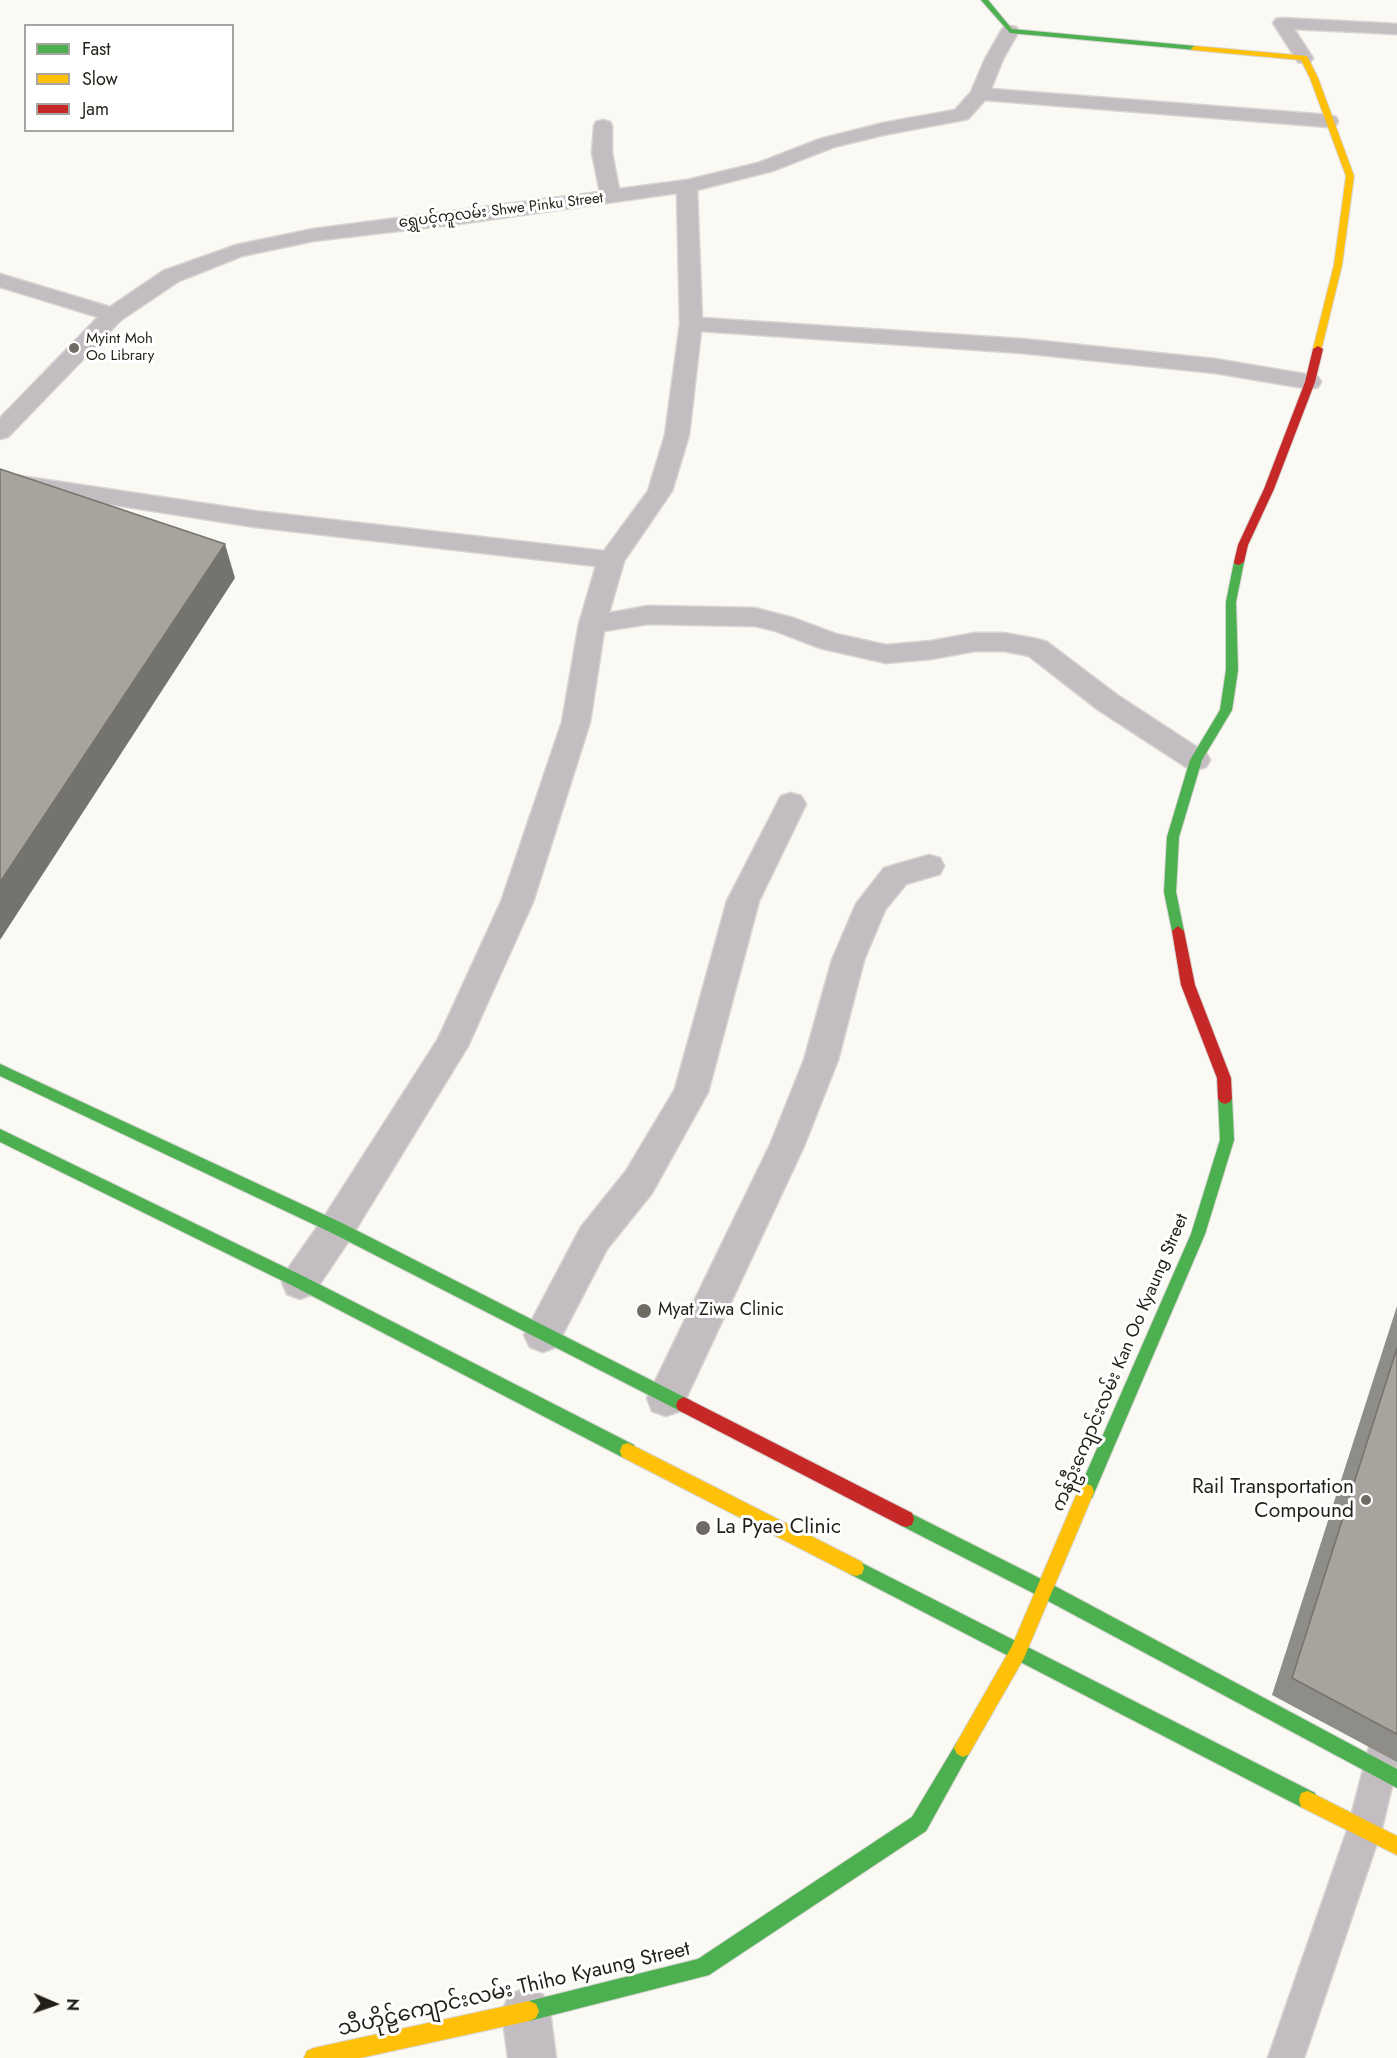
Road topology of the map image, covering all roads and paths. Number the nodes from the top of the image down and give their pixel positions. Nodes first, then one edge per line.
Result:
1 (984, 0) edge
2 (1397, 29) edge
3 (1010, 31) junction
4 (1304, 58) junction
5 (980, 94) junction
6 (1329, 121) junction
7 (603, 126) dead end
8 (687, 186) junction
9 (611, 197) junction
10 (0, 280) edge
11 (113, 315) junction
12 (691, 324) junction
13 (1311, 382) junction
14 (0, 432) edge
15 (0, 480) edge
16 (610, 560) junction
17 (592, 624) junction
18 (1196, 760) junction
19 (791, 804) dead end
20 (929, 866) dead end
21 (0, 1070) edge
22 (0, 1135) edge
23 (338, 1228) junction
24 (300, 1282) junction
25 (543, 1335) junction
26 (666, 1398) junction
27 (1043, 1589) junction
28 (1018, 1652) junction
29 (1397, 1701) edge
30 (1388, 1775) edge
31 (1365, 1828) junction
32 (1397, 1846) edge
33 (526, 2012) junction
34 (314, 2058) edge
35 (532, 2058) edge
36 (1286, 2058) edge

1 - 3 street
2 - 4 street
3 - 4 street
3 - 5 street, ရွှေပင့်ကူလမ်း Shwe Pinku Street
4 - 6 street, ကန်ဦးကျောင်းလမ်း Kan Oo Kyaung Street
5 - 6 street
5 - 8 street, ရွှေပင့်ကူလမ်း Shwe Pinku Street
6 - 13 street, ကန်ဦးကျောင်းလမ်း Kan Oo Kyaung Street
7 - 9 street
8 - 9 street, ရွှေပင့်ကူလမ်း Shwe Pinku Street
8 - 12 street
9 - 11 street, ရွှေပင့်ကူလမ်း Shwe Pinku Street
10 - 11 street
11 - 14 street, ရွှေပင့်ကူလမ်း Shwe Pinku Street
12 - 13 street
12 - 16 street
13 - 18 street, ကန်ဦးကျောင်းလမ်း Kan Oo Kyaung Street
15 - 16 street
16 - 17 street
17 - 18 street
17 - 23 street
18 - 27 street, ကန်ဦးကျောင်းလမ်း Kan Oo Kyaung Street
19 - 25 street
20 - 26 street
21 - 23 street
22 - 24 street
23 - 24 street
23 - 25 street
24 - 28 street
25 - 26 street
26 - 27 street
27 - 28 street, သီဟိုဠ်ကျောင်းလမ်း Thiho Kyaung Street
27 - 30 street
28 - 31 street
28 - 33 street, သီဟိုဠ်ကျောင်းလမ်း Thiho Kyaung Street
29 - 30 lane
30 - 31 lane
31 - 32 street
31 - 36 lane
33 - 34 street, သီဟိုဠ်ကျောင်းလမ်း Thiho Kyaung Street
33 - 35 street

